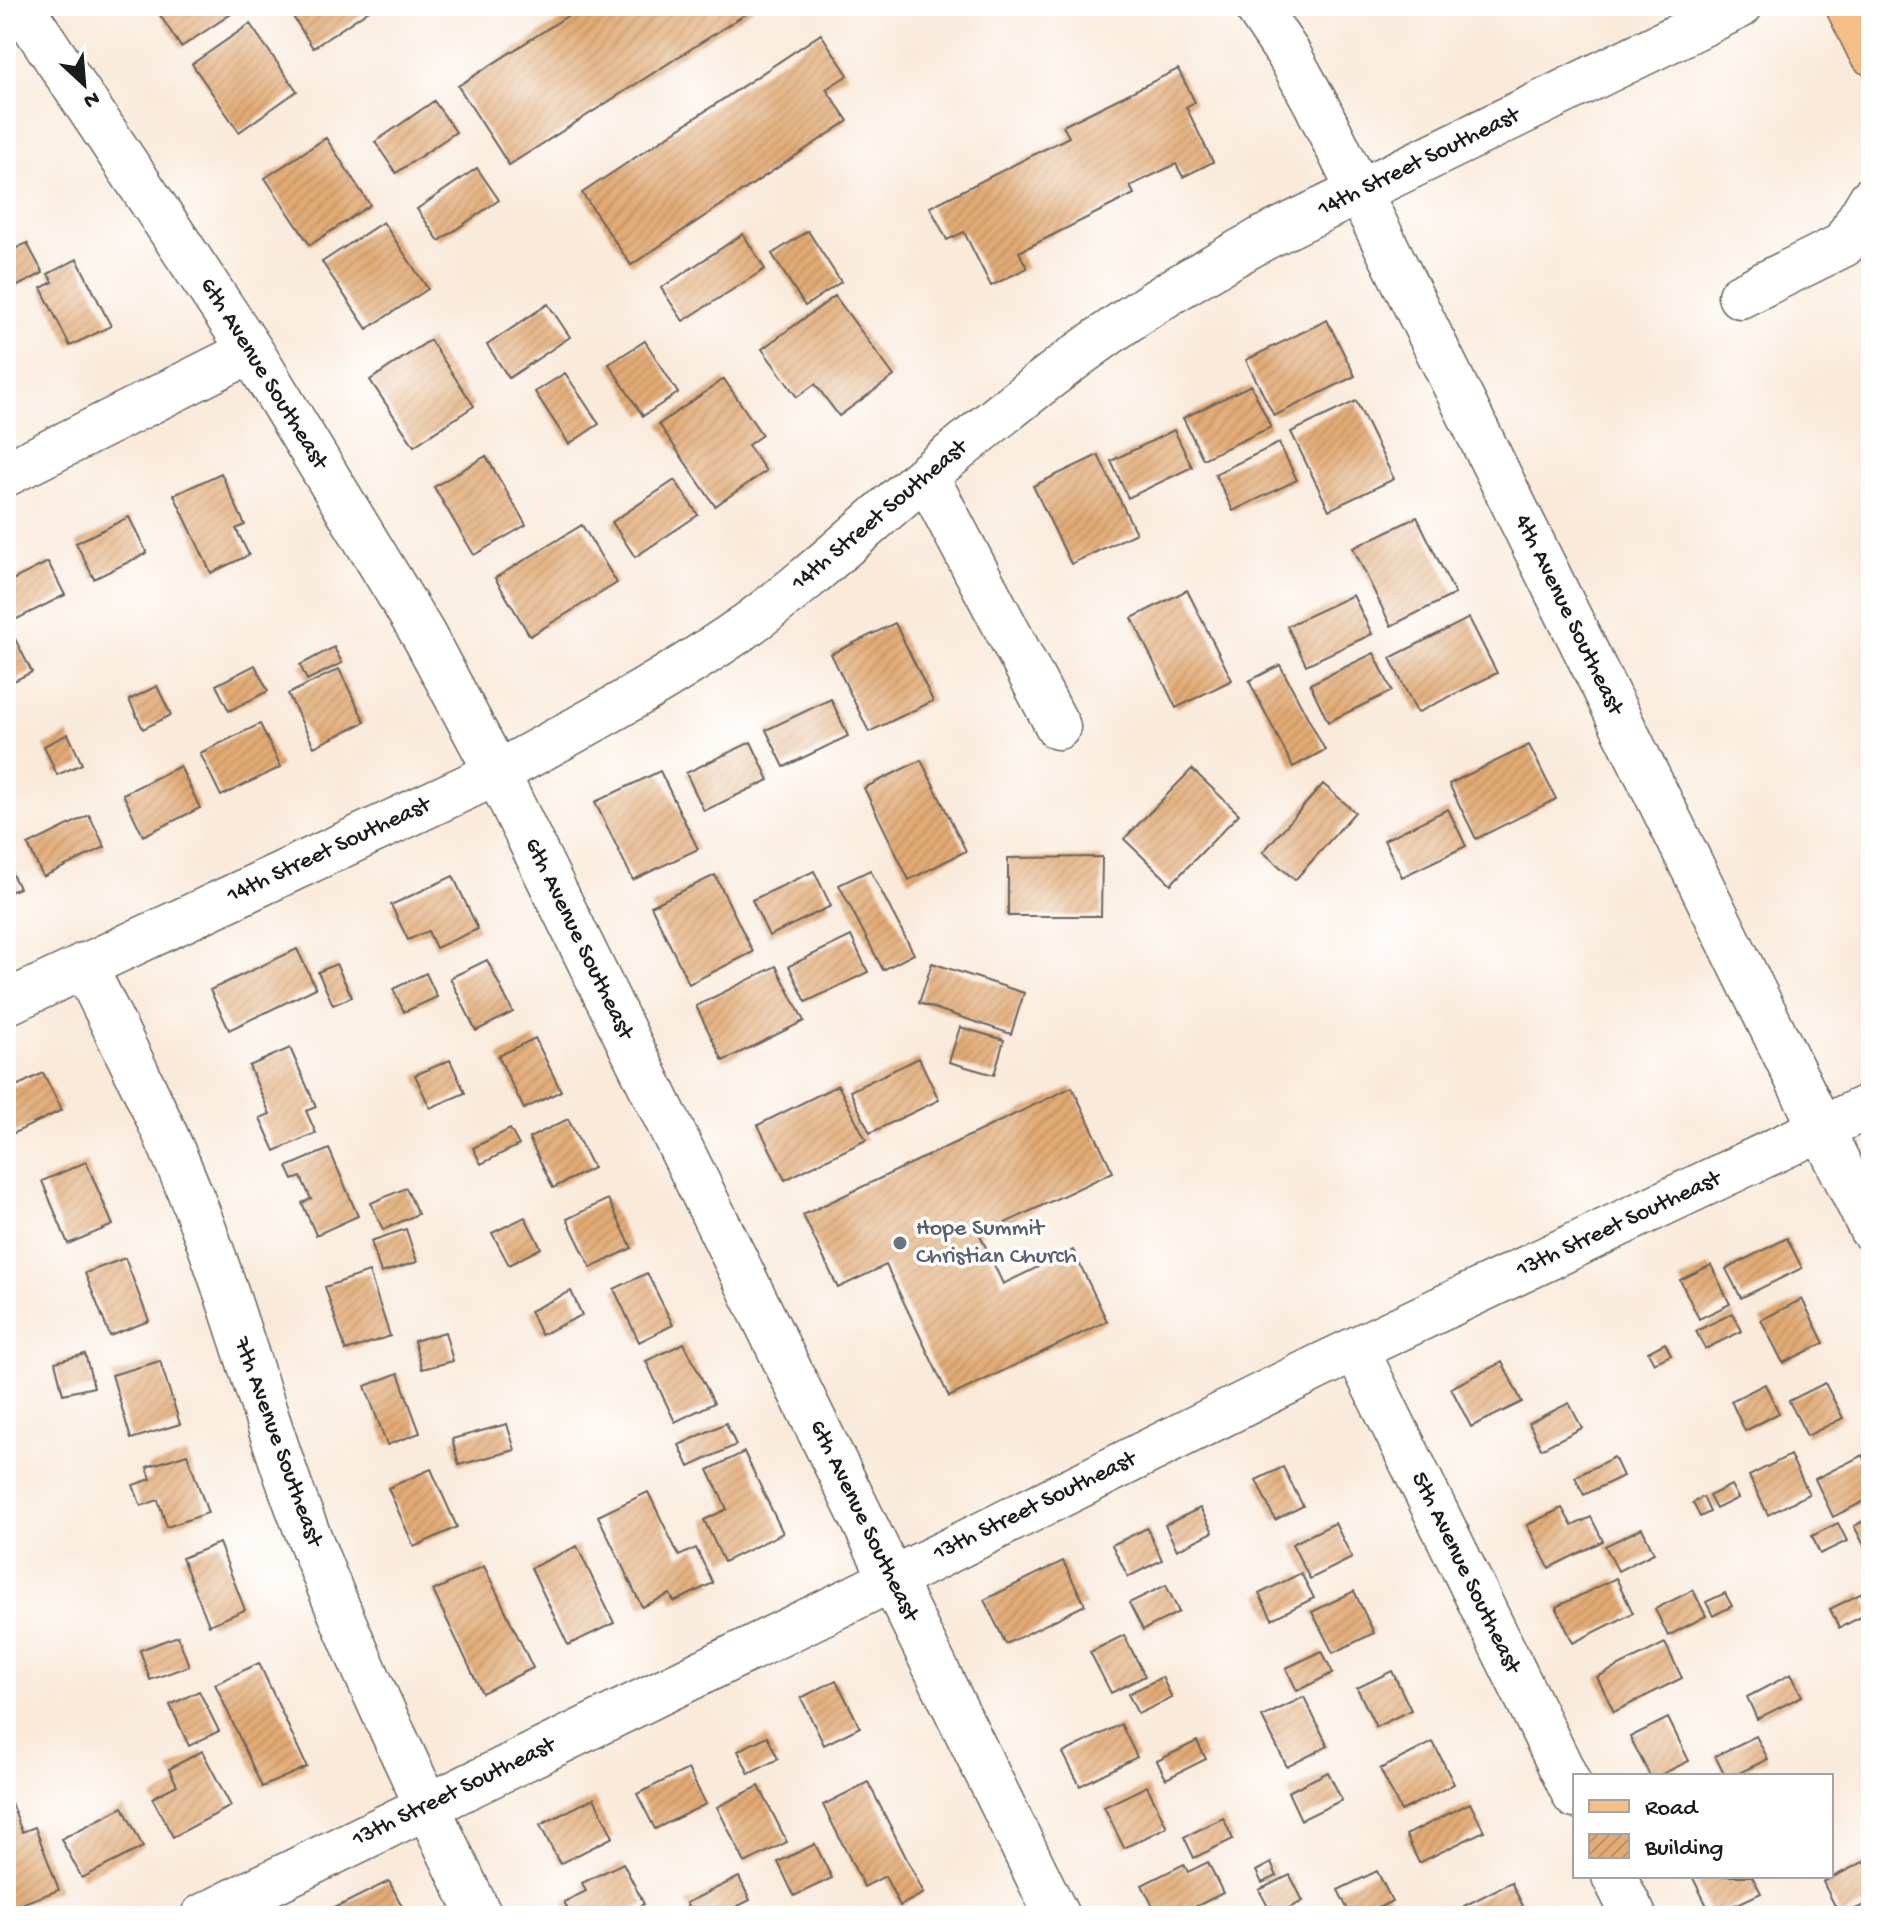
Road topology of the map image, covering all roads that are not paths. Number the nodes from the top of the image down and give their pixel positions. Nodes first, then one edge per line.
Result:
1 (21, 6) edge
2 (1256, 6) edge
3 (1740, 6) edge
4 (1848, 6) edge
5 (1871, 53) edge
6 (1359, 192) junction
7 (1871, 199) edge
8 (1740, 296) dead end
9 (251, 351) junction
10 (6, 474) edge
11 (926, 476) junction
12 (1058, 727) dead end
13 (497, 773) junction
14 (84, 965) junction
15 (6, 1003) edge
16 (1871, 1105) edge
17 (1822, 1129) junction
18 (1871, 1229) edge
19 (1356, 1349) junction
20 (891, 1579) junction
21 (1573, 1792) edge
22 (427, 1807) junction
23 (1615, 1878) edge
24 (203, 1916) edge
25 (480, 1916) edge
26 (1057, 1916) edge
27 (1634, 1916) edge

1 - 9 street, 6th Avenue Southeast
2 - 6 street, 4th Avenue Southeast
3 - 6 street, 14th Street Southeast
4 - 5 main road
6 - 11 street, 14th Street Southeast
6 - 17 street, 4th Avenue Southeast
7 - 8 street
9 - 10 street
9 - 13 street, 6th Avenue Southeast
11 - 12 street
11 - 13 street, 14th Street Southeast
13 - 14 street, 14th Street Southeast
13 - 20 street, 6th Avenue Southeast
14 - 15 street, 14th Street Southeast
14 - 22 street, 7th Avenue Southeast
16 - 17 street, 13th Street Southeast
17 - 18 street, 4th Avenue Southeast
17 - 19 street, 13th Street Southeast
19 - 20 street, 13th Street Southeast
19 - 21 street, 5th Avenue Southeast
20 - 22 street, 13th Street Southeast
20 - 26 street, 6th Avenue Southeast
22 - 24 street, 13th Street Southeast
22 - 25 street, 7th Avenue Southeast
23 - 27 street

